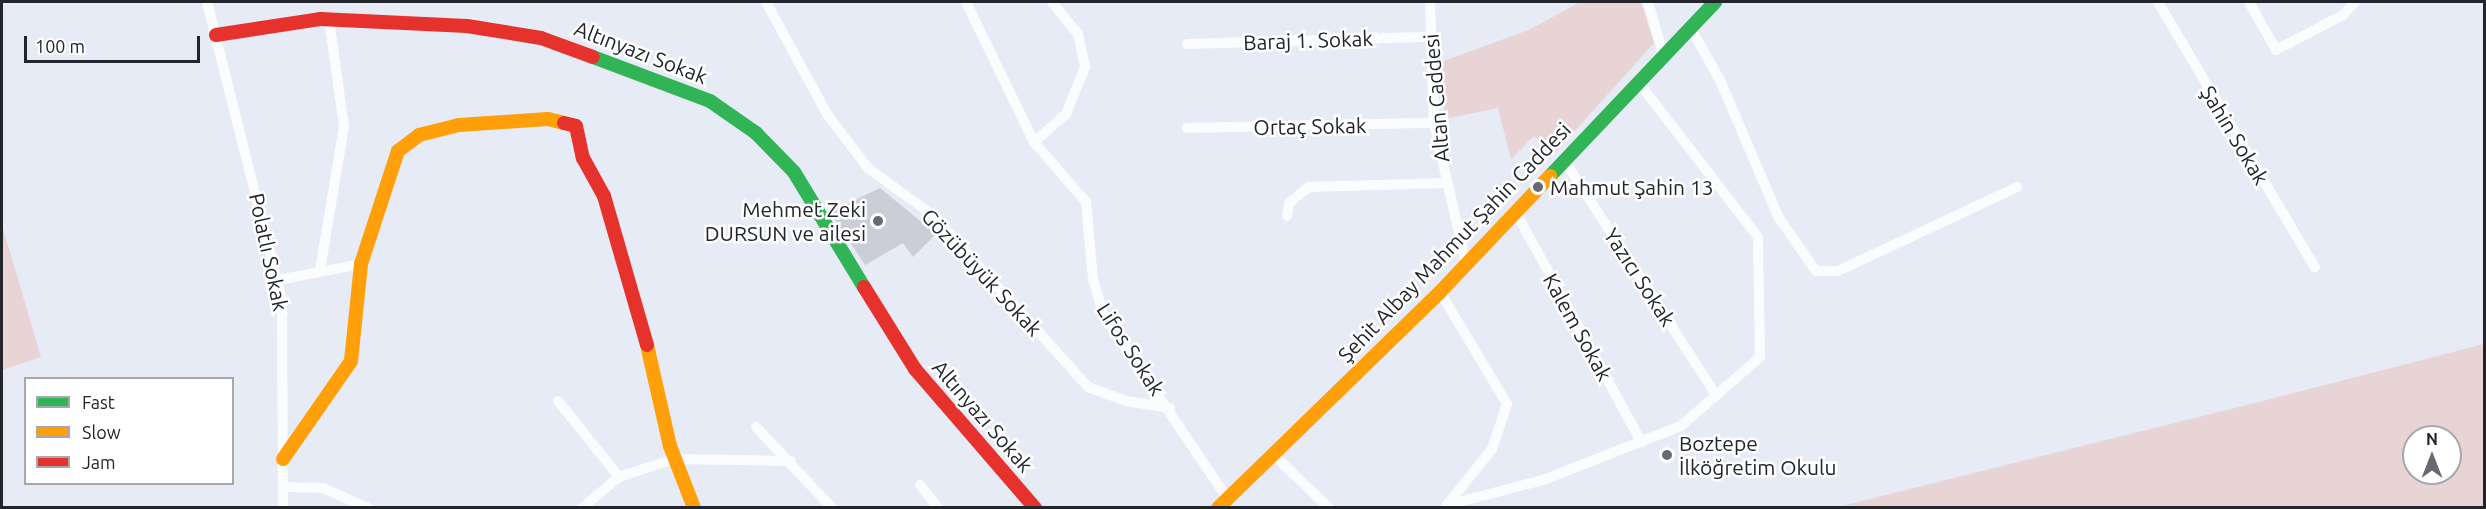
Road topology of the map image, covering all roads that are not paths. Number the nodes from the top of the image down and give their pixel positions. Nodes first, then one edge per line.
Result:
1 (207, 2) edge
2 (766, 2) edge
3 (966, 2) edge
4 (1052, 2) edge
5 (1430, 2) edge
6 (1648, 2) edge
7 (1715, 2) edge
8 (2158, 2) edge
9 (2249, 2) edge
10 (2355, 2) edge
11 (329, 20) junction
12 (1690, 27) junction
13 (216, 35) junction
14 (1429, 37) junction
15 (1187, 44) dead end
16 (1663, 54) junction
17 (1638, 82) junction
18 (1434, 123) junction
19 (1186, 129) dead end
20 (1034, 142) junction
21 (1564, 160) junction
22 (1444, 183) junction
23 (2017, 187) dead end
24 (1515, 211) junction
25 (1287, 216) dead end
26 (361, 264) junction
27 (1466, 264) junction
28 (2315, 267) dead end
29 (320, 270) junction
30 (278, 280) junction
31 (1440, 292) junction
32 (1716, 395) junction
33 (558, 401) dead end
34 (1170, 408) junction
35 (756, 427) dead end
36 (1641, 443) junction
37 (1273, 454) junction
38 (283, 459) junction
39 (674, 459) junction
40 (791, 461) junction
41 (619, 477) junction
42 (920, 485) dead end
43 (283, 487) junction
44 (1222, 503) edge
45 (1446, 506) edge
46 (283, 507) edge
47 (368, 507) edge
48 (582, 507) edge
49 (694, 507) edge
50 (832, 507) edge
51 (938, 507) edge
52 (1035, 507) edge
53 (1329, 507) edge

1 - 13 street, Polatlı Sokak
2 - 34 street, Gözübüyük Sokak
3 - 20 street, Lifos Sokak
4 - 20 street
5 - 14 street, Altan Caddesi
6 - 16 street
7 - 12 street, Şehit Albay Mahmut Şahin Caddesi
8 - 28 street, Şahin Sokak
9 - 10 street
11 - 13 street, Altınyazı Sokak
11 - 29 street
11 - 52 street, Altınyazı Sokak
12 - 16 street, Şehit Albay Mahmut Şahin Caddesi
12 - 23 street
13 - 30 street, Polatlı Sokak
14 - 15 street, Baraj 1. Sokak
14 - 18 street, Altan Caddesi
16 - 17 street, Şehit Albay Mahmut Şahin Caddesi
17 - 21 street, Şehit Albay Mahmut Şahin Caddesi
17 - 32 street
18 - 19 street, Ortaç Sokak
18 - 22 street, Altan Caddesi
20 - 34 street, Lifos Sokak
21 - 24 street, Şehit Albay Mahmut Şahin Caddesi
21 - 32 street, Yazıcı Sokak
22 - 25 street
22 - 27 street, Altan Caddesi
24 - 27 street, Şehit Albay Mahmut Şahin Caddesi
24 - 36 street, Kalem Sokak
26 - 29 street
26 - 38 street
26 - 39 street
27 - 31 street, Şehit Albay Mahmut Şahin Caddesi
29 - 30 street
30 - 38 street, Polatlı Sokak
31 - 37 street, Şehit Albay Mahmut Şahin Caddesi
31 - 45 street
32 - 36 street
33 - 41 street
34 - 44 street, Lifos Sokak
35 - 40 street
36 - 45 street
37 - 44 street, Şehit Albay Mahmut Şahin Caddesi
37 - 53 street
38 - 43 street, Polatlı Sokak
39 - 40 street
39 - 41 street
39 - 49 street
40 - 50 street
41 - 48 street
42 - 51 street
43 - 46 street, Polatlı Sokak
43 - 47 street

